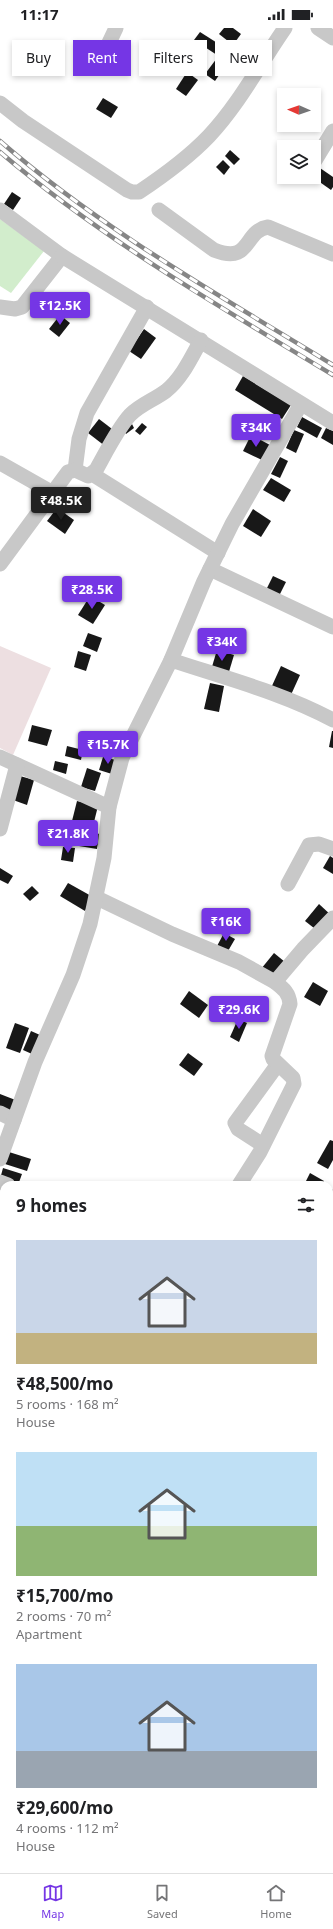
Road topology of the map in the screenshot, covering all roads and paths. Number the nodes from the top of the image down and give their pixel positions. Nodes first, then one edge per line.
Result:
1 (116, 28) edge
2 (285, 28) edge
3 (318, 28) edge
4 (333, 38) edge
5 (110, 40) edge
6 (0, 103) edge
7 (333, 131) edge
8 (321, 151) edge
9 (0, 210) edge
10 (159, 210) dead end
11 (333, 254) edge
12 (64, 257) junction
13 (0, 306) edge
14 (147, 307) junction
15 (201, 340) junction
16 (301, 404) junction
17 (333, 423) edge
18 (0, 463) edge
19 (75, 470) junction
20 (92, 474) junction
21 (53, 492) junction
22 (218, 553) junction
23 (0, 564) edge
24 (210, 569) junction
25 (333, 627) edge
26 (171, 660) junction
27 (333, 720) edge
28 (0, 757) edge
29 (18, 765) junction
30 (109, 807) junction
31 (0, 829) edge
32 (333, 849) edge
33 (288, 884) dead end
34 (97, 898) junction
35 (333, 918) edge
36 (276, 982) junction
37 (278, 1064) junction
38 (0, 1113) edge
39 (14, 1120) junction
40 (263, 1145) junction
41 (0, 1159) edge
42 (241, 1181) edge

1 - 5 street
2 - 6 street
3 - 4 street
7 - 8 street
9 - 12 street
10 - 11 street
12 - 13 street
12 - 14 street
14 - 15 street
14 - 19 street
15 - 16 street
15 - 20 street
16 - 17 street
16 - 22 street
18 - 21 street
19 - 20 street
19 - 21 street
20 - 22 street
21 - 23 street
22 - 24 street
24 - 25 street
24 - 26 street
26 - 27 street
26 - 30 street
28 - 29 street
29 - 30 street
29 - 31 street
30 - 34 street
32 - 33 street
34 - 36 street
34 - 39 street
35 - 36 street
36 - 37 street
37 - 40 street
37 - 40 street
38 - 39 street
39 - 41 street
40 - 42 street

